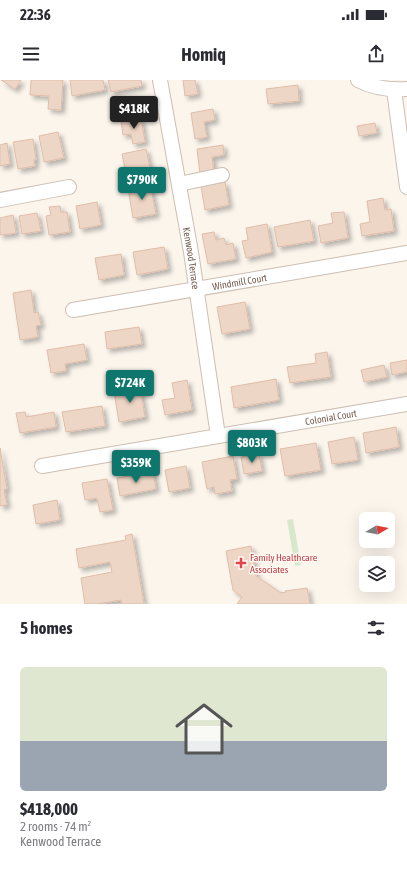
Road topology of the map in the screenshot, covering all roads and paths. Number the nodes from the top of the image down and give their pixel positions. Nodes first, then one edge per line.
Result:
1 (160, 80) edge
2 (358, 80) edge
3 (400, 89) edge
4 (222, 175) dead end
5 (178, 184) junction
6 (407, 187) edge
7 (69, 188) dead end
8 (0, 200) edge
9 (407, 253) edge
10 (196, 289) junction
11 (73, 310) dead end
12 (407, 404) edge
13 (218, 436) junction
14 (42, 466) dead end

1 - 5 street, Kenwood Terrace
2 - 3 street
3 - 6 street
4 - 5 street
5 - 10 street, Kenwood Terrace
7 - 8 street
9 - 10 street, Windmill Court
10 - 11 street, Windmill Court
10 - 13 street, Kenwood Terrace
12 - 13 street, Colonial Court
13 - 14 street, Colonial Court

